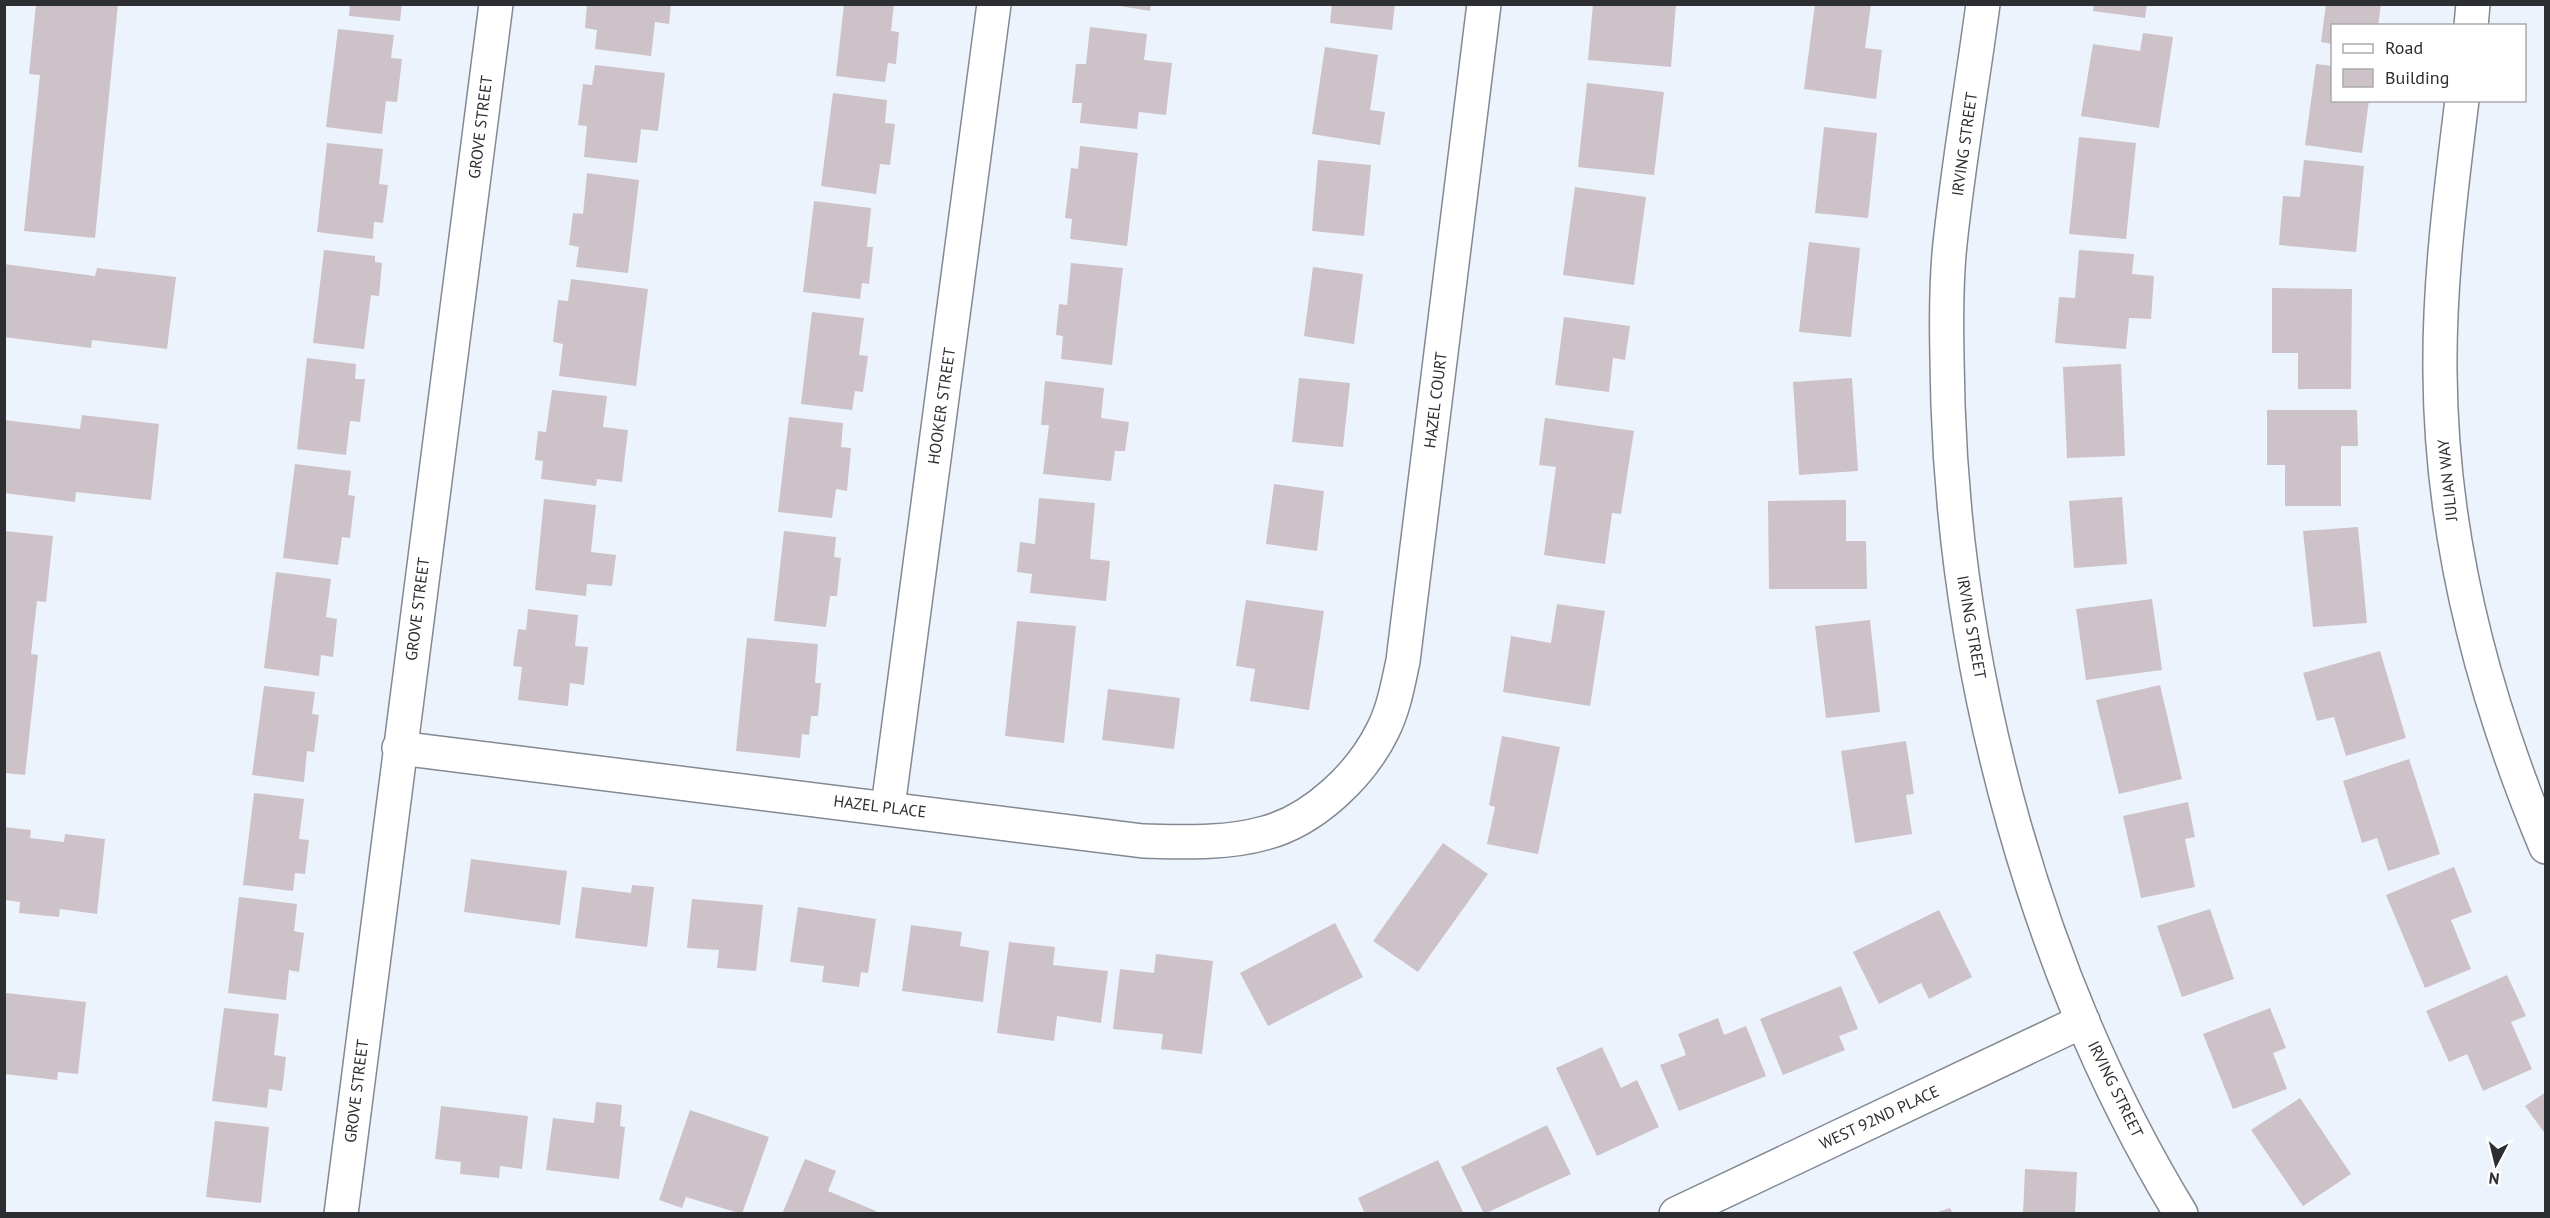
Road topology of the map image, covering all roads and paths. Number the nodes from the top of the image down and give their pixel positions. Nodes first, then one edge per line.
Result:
1 (496, 4) edge
2 (994, 4) edge
3 (1484, 4) edge
4 (1983, 4) edge
5 (2473, 4) edge
6 (2471, 24) edge
7 (2462, 102) edge
8 (399, 748) junction
9 (1345, 781) joint
10 (888, 807) junction
11 (2546, 847) edge
12 (2083, 1021) junction
13 (341, 1214) edge
14 (1676, 1214) edge
15 (2181, 1214) edge

1 - 8 street, GROVE STREET
2 - 10 street, HOOKER STREET
3 - 9 street, HAZEL COURT
4 - 12 street, IRVING STREET
5 - 6 street
7 - 11 street, JULIAN WAY
8 - 10 street, HAZEL PLACE
8 - 13 street, GROVE STREET
9 - 10 street, HAZEL PLACE
12 - 14 street, WEST 92ND PLACE
12 - 15 street, IRVING STREET

